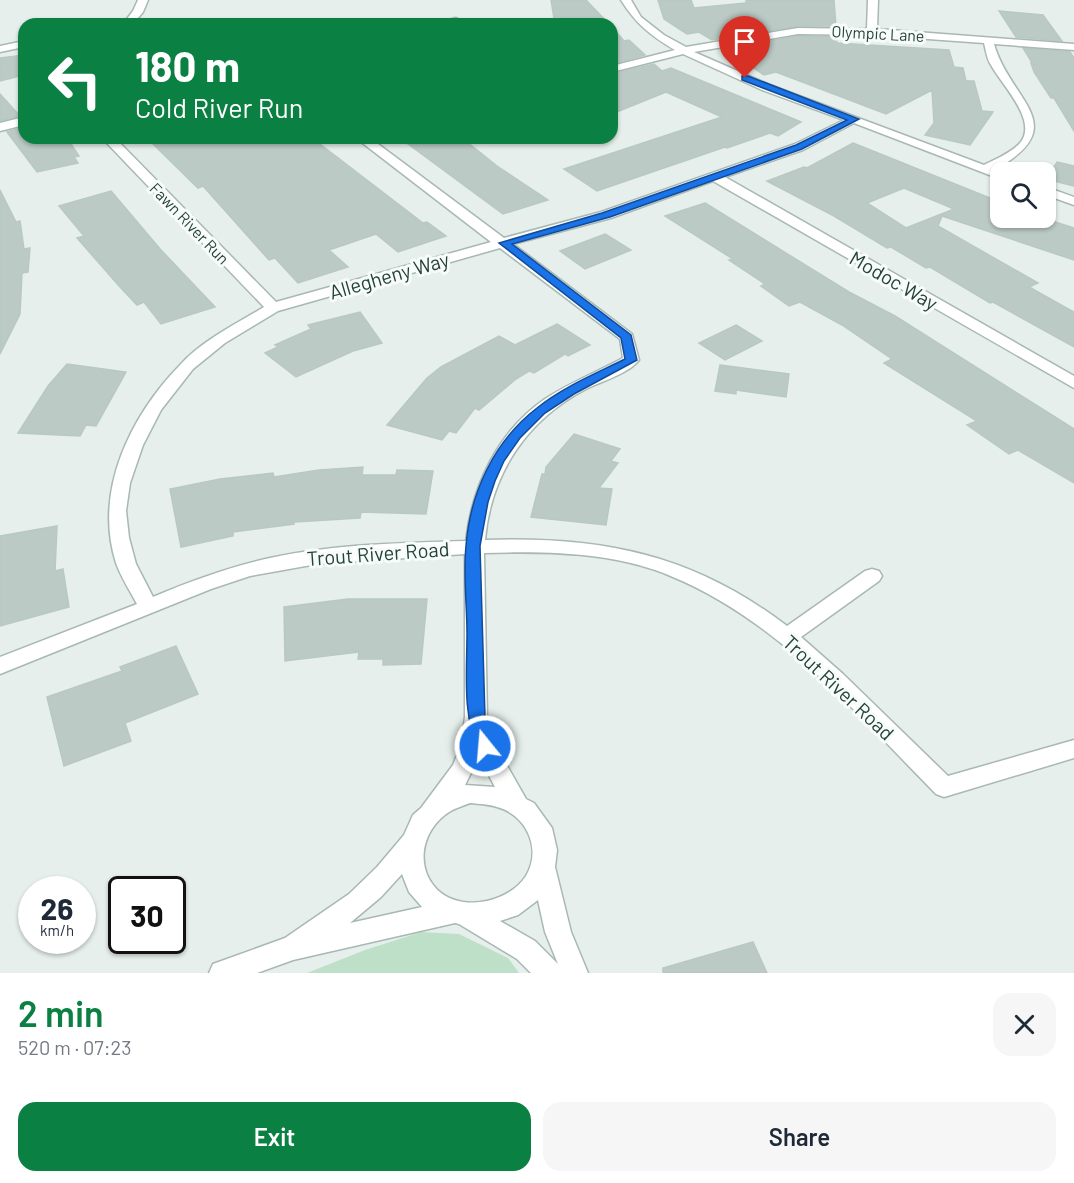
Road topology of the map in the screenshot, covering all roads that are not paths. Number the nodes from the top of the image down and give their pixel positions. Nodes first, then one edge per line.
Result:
1 (143, 0) edge
2 (626, 0) edge
3 (873, 0) edge
4 (133, 18) edge
5 (872, 32) junction
6 (988, 40) junction
7 (18, 45) edge
8 (1074, 47) edge
9 (0, 49) edge
10 (684, 51) junction
11 (618, 68) edge
12 (854, 119) junction
13 (18, 122) edge
14 (0, 127) edge
15 (114, 144) edge
16 (370, 144) edge
17 (986, 169) junction
18 (990, 171) edge
19 (715, 177) junction
20 (1056, 195) edge
21 (1074, 201) edge
22 (504, 243) junction
23 (273, 308) junction
24 (1074, 383) edge
25 (473, 546) junction
26 (872, 576) dead end
27 (148, 607) junction
28 (786, 637) junction
29 (0, 666) edge
30 (476, 717) junction
31 (1074, 749) edge
32 (516, 802) junction
33 (432, 810) junction
34 (412, 839) junction
35 (543, 869) junction
36 (461, 912) junction
37 (293, 948) junction
38 (222, 973) edge
39 (549, 973) edge
40 (575, 973) edge

1 - 4 street
2 - 10 street
3 - 5 street
5 - 6 street, Olympic Lane
5 - 10 street, Olympic Lane
6 - 8 street, Olympic Lane
6 - 17 street
7 - 9 street
10 - 11 street, Olympic Lane
10 - 12 street
12 - 17 street
12 - 19 street, Allegheny Way
13 - 14 street
15 - 23 street, Fawn River Run
16 - 22 street
17 - 18 street
19 - 22 street, Allegheny Way
19 - 24 street, Modoc Way
20 - 21 street
22 - 23 street, Allegheny Way
22 - 25 street
23 - 27 street, Allegheny Way
25 - 27 street, Trout River Road
25 - 28 street, Trout River Road
25 - 30 street
26 - 28 street
27 - 29 street, Trout River Road
28 - 31 street, Trout River Road
30 - 32 street
30 - 33 street
32 - 33 street
32 - 35 street
33 - 34 street
34 - 36 street
34 - 37 street
35 - 36 street
35 - 40 street
36 - 37 street
36 - 39 street
37 - 38 street

